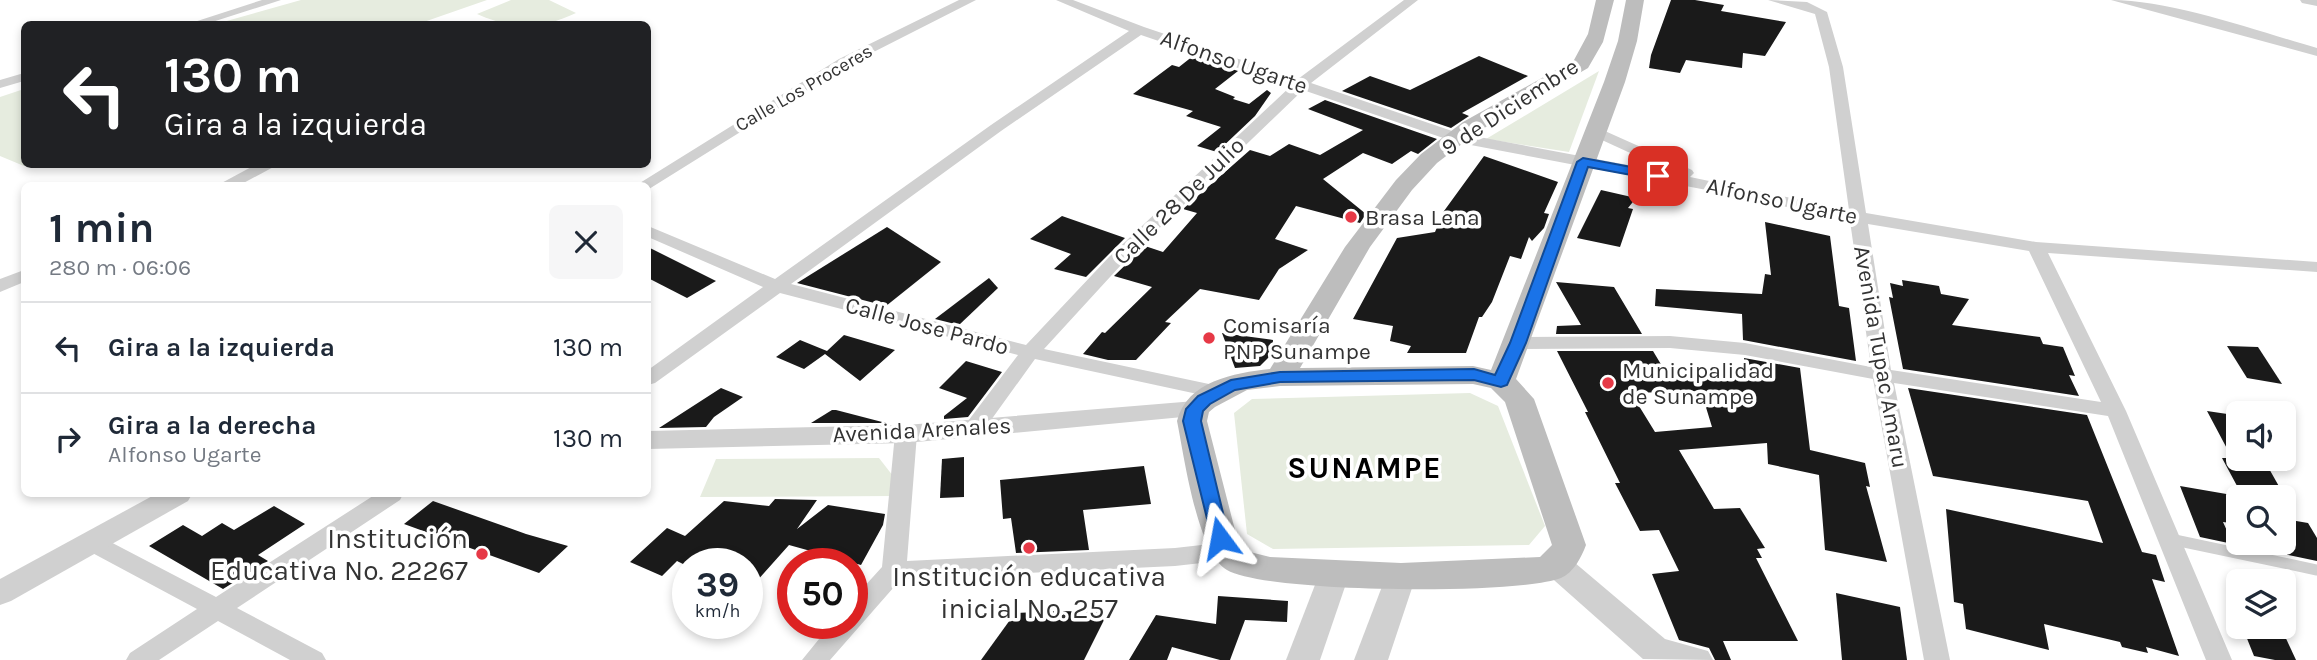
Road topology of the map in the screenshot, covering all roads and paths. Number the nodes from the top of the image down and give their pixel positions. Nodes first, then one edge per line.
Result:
1 (275, 0) edge
2 (970, 0) edge
3 (1062, 0) edge
4 (1412, 0) edge
5 (1605, 0) edge
6 (1635, 0) edge
7 (1774, 0) edge
8 (2117, 0) edge
9 (2306, 0) edge
10 (2317, 2) edge
11 (204, 21) edge
12 (1139, 30) junction
13 (2317, 52) edge
14 (21, 77) edge
15 (0, 84) edge
16 (1301, 84) junction
17 (1595, 132) junction
18 (1455, 137) junction
19 (1583, 162) junction
20 (262, 168) edge
21 (233, 182) edge
22 (649, 182) edge
23 (1733, 190) junction
24 (1857, 217) junction
25 (651, 232) edge
26 (2036, 247) junction
27 (2317, 267) edge
28 (21, 276) edge
29 (0, 286) edge
30 (776, 286) junction
31 (1518, 343) junction
32 (1030, 352) junction
33 (1882, 375) junction
34 (651, 377) edge
35 (1280, 377) junction
36 (1501, 381) junction
37 (1206, 400) junction
38 (2116, 411) junction
39 (973, 429) junction
40 (905, 435) junction
41 (651, 440) edge
42 (173, 497) edge
43 (388, 497) edge
44 (2170, 539) junction
45 (93, 543) junction
46 (1228, 551) junction
47 (1557, 565) junction
48 (894, 570) junction
49 (2317, 570) edge
50 (1335, 572) junction
51 (1401, 576) junction
52 (0, 593) edge
53 (868, 599) edge
54 (218, 608) junction
55 (833, 639) edge
56 (1654, 655) edge
57 (139, 660) edge
58 (313, 660) edge
59 (815, 660) edge
60 (1303, 660) edge
61 (1371, 660) edge
62 (1696, 660) edge
63 (1937, 660) edge
64 (2219, 660) edge

1 - 11 street
2 - 22 street, Calle Los Proceres
3 - 12 street, Alfonso Ugarte
4 - 16 street, Calle 28 De Julio
5 - 18 main road, 9 de Diciembre
6 - 17 main road
7 - 24 street, Avenida Tupac Amaru
8 - 13 street
9 - 10 street
12 - 16 street, Alfonso Ugarte
12 - 30 street
14 - 15 street
16 - 18 street, Alfonso Ugarte
16 - 32 street, Calle 28 De Julio
17 - 19 main road
17 - 23 street
18 - 19 street, Alfonso Ugarte
18 - 35 main road, 9 de Diciembre
19 - 23 street, Alfonso Ugarte
19 - 31 main road
20 - 21 street
23 - 24 street, Alfonso Ugarte
24 - 26 street, Alfonso Ugarte
24 - 33 street, Avenida Tupac Amaru
25 - 30 street, Calle Jose Pardo
26 - 27 street, Alfonso Ugarte
26 - 38 street
28 - 29 street
30 - 32 street, Calle Jose Pardo
30 - 34 street
31 - 33 street
31 - 36 main road
32 - 37 street, Calle Jose Pardo
32 - 39 street, Calle 28 De Julio
33 - 38 street
33 - 63 street, Avenida Tupac Amaru
35 - 36 main road
35 - 37 main road
36 - 47 main road
37 - 39 street, Avenida Arenales
37 - 46 main road
38 - 44 street
39 - 40 street, Avenida Arenales
40 - 41 street, Avenida Arenales
40 - 48 street
42 - 45 street
43 - 54 street
44 - 49 lane
44 - 64 street
45 - 52 street
45 - 54 street
46 - 48 street
46 - 50 main road
47 - 51 main road
47 - 56 street
48 - 53 street
50 - 51 main road
50 - 60 street
51 - 61 street
54 - 57 street
54 - 58 street
55 - 59 street
56 - 62 street

